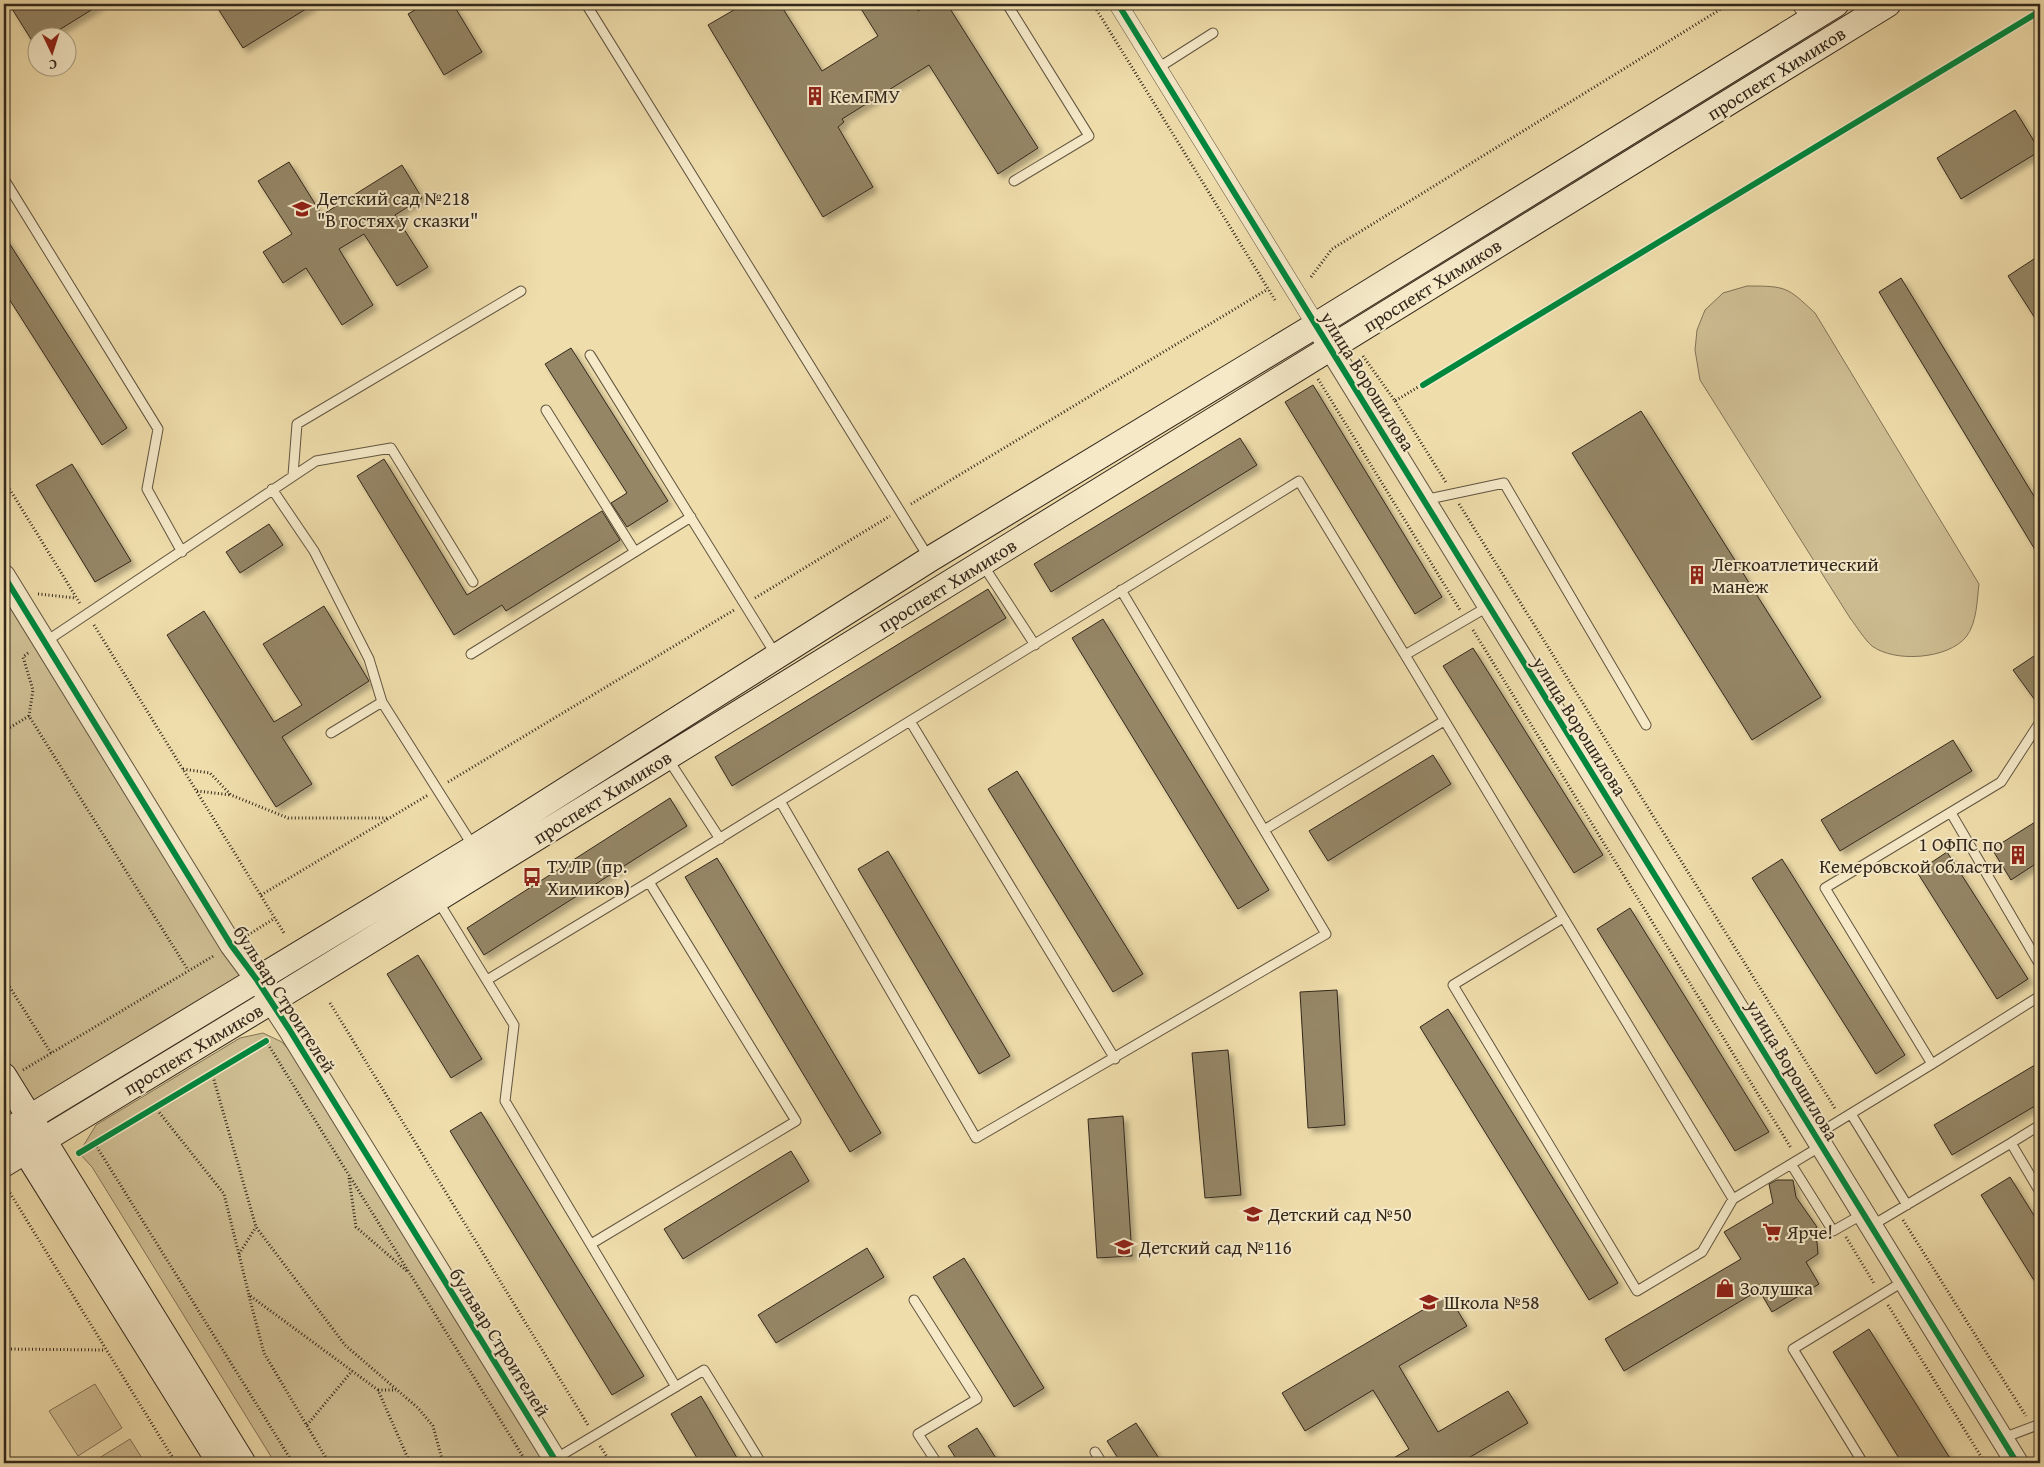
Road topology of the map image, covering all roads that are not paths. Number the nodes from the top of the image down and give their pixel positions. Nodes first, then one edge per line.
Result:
1 (586, 4) edge
2 (1007, 4) edge
3 (1118, 4) edge
4 (1836, 4) edge
5 (1888, 4) edge
6 (1802, 12) edge
7 (1213, 33) dead end
8 (1158, 68) junction
9 (4, 179) edge
10 (1014, 181) dead end
11 (521, 291) dead end
12 (1316, 325) junction
13 (1330, 348) junction
14 (590, 355) dead end
15 (546, 410) dead end
16 (293, 475) junction
17 (272, 489) junction
18 (1424, 500) junction
19 (691, 517) junction
20 (182, 552) junction
21 (635, 552) junction
22 (930, 559) junction
23 (982, 563) junction
24 (474, 582) dead end
25 (8, 584) edge
26 (1121, 590) junction
27 (1489, 606) junction
28 (44, 642) junction
29 (1035, 645) junction
30 (471, 654) dead end
31 (1405, 655) junction
32 (777, 656) junction
33 (382, 702) junction
34 (910, 721) junction
35 (1444, 721) junction
36 (2040, 722) edge
37 (1646, 725) dead end
38 (331, 733) dead end
39 (666, 757) junction
40 (780, 801) junction
41 (1951, 813) junction
42 (1264, 830) junction
43 (720, 839) junction
44 (474, 848) junction
45 (649, 882) junction
46 (436, 899) junction
47 (1563, 918) junction
48 (2040, 965) edge
49 (257, 980) junction
50 (487, 980) junction
51 (2040, 996) edge
52 (272, 1002) junction
53 (1115, 1059) junction
54 (1932, 1064) junction
55 (5, 1078) edge
56 (1851, 1114) junction
57 (12, 1124) edge
58 (2040, 1125) edge
59 (1819, 1140) junction
60 (2010, 1143) junction
61 (34, 1145) junction
62 (1795, 1162) junction
63 (4, 1164) edge
64 (2040, 1192) edge
65 (1733, 1200) junction
66 (1907, 1204) junction
67 (1867, 1220) junction
68 (591, 1244) junction
69 (1904, 1281) junction
70 (914, 1300) dead end
71 (676, 1387) junction
72 (2036, 1426) edge
73 (2002, 1439) junction
74 (1095, 1452) dead end
75 (556, 1461) edge
76 (220, 1463) edge
77 (243, 1463) edge
78 (761, 1463) edge
79 (937, 1463) edge
80 (1102, 1463) edge
81 (1863, 1463) edge
82 (2017, 1463) edge

1 - 22 lane
2 - 10 lane
3 - 8 street, улица Ворошилова
4 - 6 main road, проспект Химиков
5 - 13 main road, проспект Химиков
6 - 12 main road, проспект Химиков
7 - 8 lane
8 - 12 street, улица Ворошилова
9 - 20 lane
11 - 16 lane
12 - 13 street, улица Ворошилова
12 - 22 main road, проспект Химиков
13 - 18 street, улица Ворошилова
13 - 23 main road, проспект Химиков
14 - 19 lane
15 - 21 lane
16 - 17 lane
16 - 24 lane
17 - 20 lane
17 - 33 lane
18 - 27 street, улица Ворошилова
18 - 37 lane
19 - 21 lane
19 - 32 lane
20 - 28 lane
21 - 30 lane
22 - 32 main road, проспект Химиков
23 - 29 lane
23 - 39 main road, проспект Химиков
25 - 28 street, бульвар Строителей
26 - 29 lane
26 - 31 lane
26 - 42 lane
27 - 31 lane
27 - 59 street, улица Ворошилова
28 - 49 street, бульвар Строителей
29 - 34 lane
31 - 35 lane
32 - 44 main road, проспект Химиков
33 - 38 lane
33 - 44 lane
34 - 40 lane
34 - 53 lane
35 - 42 lane
35 - 47 lane
36 - 41 lane
39 - 43 lane
39 - 46 main road, проспект Химиков
40 - 43 lane
40 - 53 lane
41 - 48 lane
41 - 54 lane
42 - 53 lane
43 - 45 lane
44 - 49 main road, проспект Химиков
45 - 50 lane
45 - 68 lane
46 - 50 lane
46 - 52 main road, проспект Химиков
47 - 65 lane
47 - 65 lane
49 - 52 street, бульвар Строителей
49 - 57 main road, проспект Химиков
50 - 68 lane
51 - 54 lane
52 - 61 main road, проспект Химиков
52 - 75 street, бульвар Строителей
54 - 56 lane
55 - 57 main road
56 - 59 lane
56 - 66 lane
57 - 61 main road
58 - 60 lane
59 - 62 lane
59 - 67 street, улица Ворошилова
60 - 64 lane
60 - 66 lane
61 - 63 main road, проспект Химиков
61 - 76 main road
61 - 77 main road
62 - 65 lane
62 - 67 lane
66 - 67 lane
67 - 69 street, улица Ворошилова
68 - 71 lane
69 - 73 street, улица Ворошилова
69 - 81 lane
70 - 79 lane
71 - 75 lane
71 - 78 lane
72 - 73 lane
73 - 82 street, улица Ворошилова
74 - 80 lane

